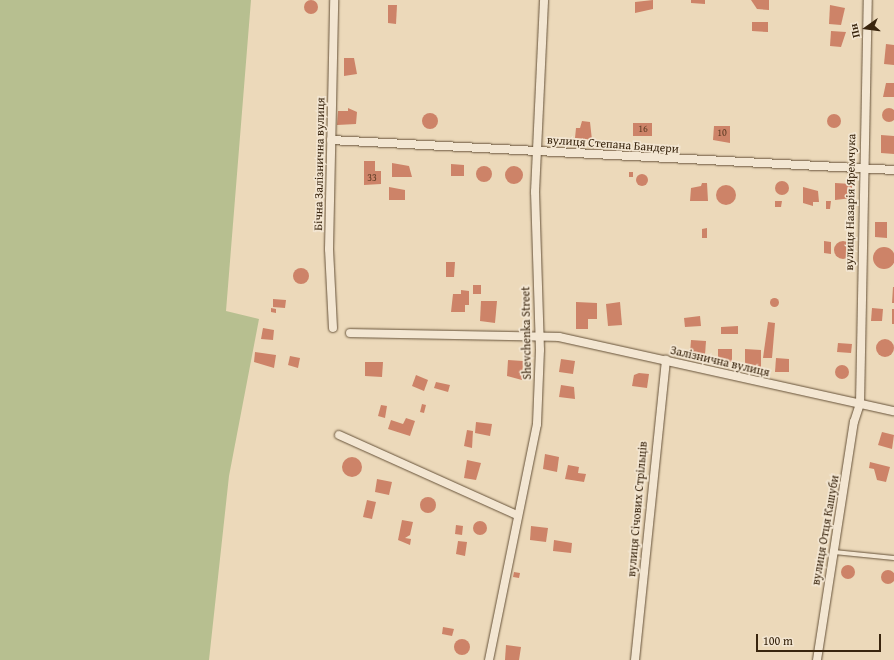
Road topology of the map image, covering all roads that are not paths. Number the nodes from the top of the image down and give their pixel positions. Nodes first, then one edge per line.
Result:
1 (334, 0) edge
2 (544, 0) edge
3 (868, 0) edge
4 (331, 140) junction
5 (538, 152) junction
6 (863, 168) junction
7 (894, 170) edge
8 (333, 328) dead end
9 (350, 333) dead end
10 (540, 338) junction
11 (666, 360) junction
12 (860, 404) junction
13 (894, 411) edge
14 (339, 435) dead end
15 (517, 515) junction
16 (834, 552) junction
17 (894, 558) edge
18 (489, 660) edge
19 (635, 660) edge
20 (817, 660) edge

1 - 4 street, Бічна Залізнична вулиця
2 - 5 street, Shevchenka Street
3 - 6 street, вулиця Назарія Яремчука
4 - 5 street, вулиця Степана Бандери
4 - 8 street, Бічна Залізнична вулиця
5 - 6 street, вулиця Степана Бандери
5 - 10 street, Shevchenka Street
6 - 7 street, вулиця Степана Бандери
6 - 12 street, вулиця Назарія Яремчука
9 - 10 street, Залізнична вулиця
10 - 11 street, Залізнична вулиця
10 - 15 street, Shevchenka Street
11 - 12 street, Залізнична вулиця
11 - 19 street, вулиця Січових Стрільців
12 - 13 street, Залізнична вулиця
12 - 16 street, вулиця Отця Кашуби
14 - 15 street
15 - 18 street, Shevchenka Street
16 - 17 lane
16 - 20 street, вулиця Отця Кашуби

